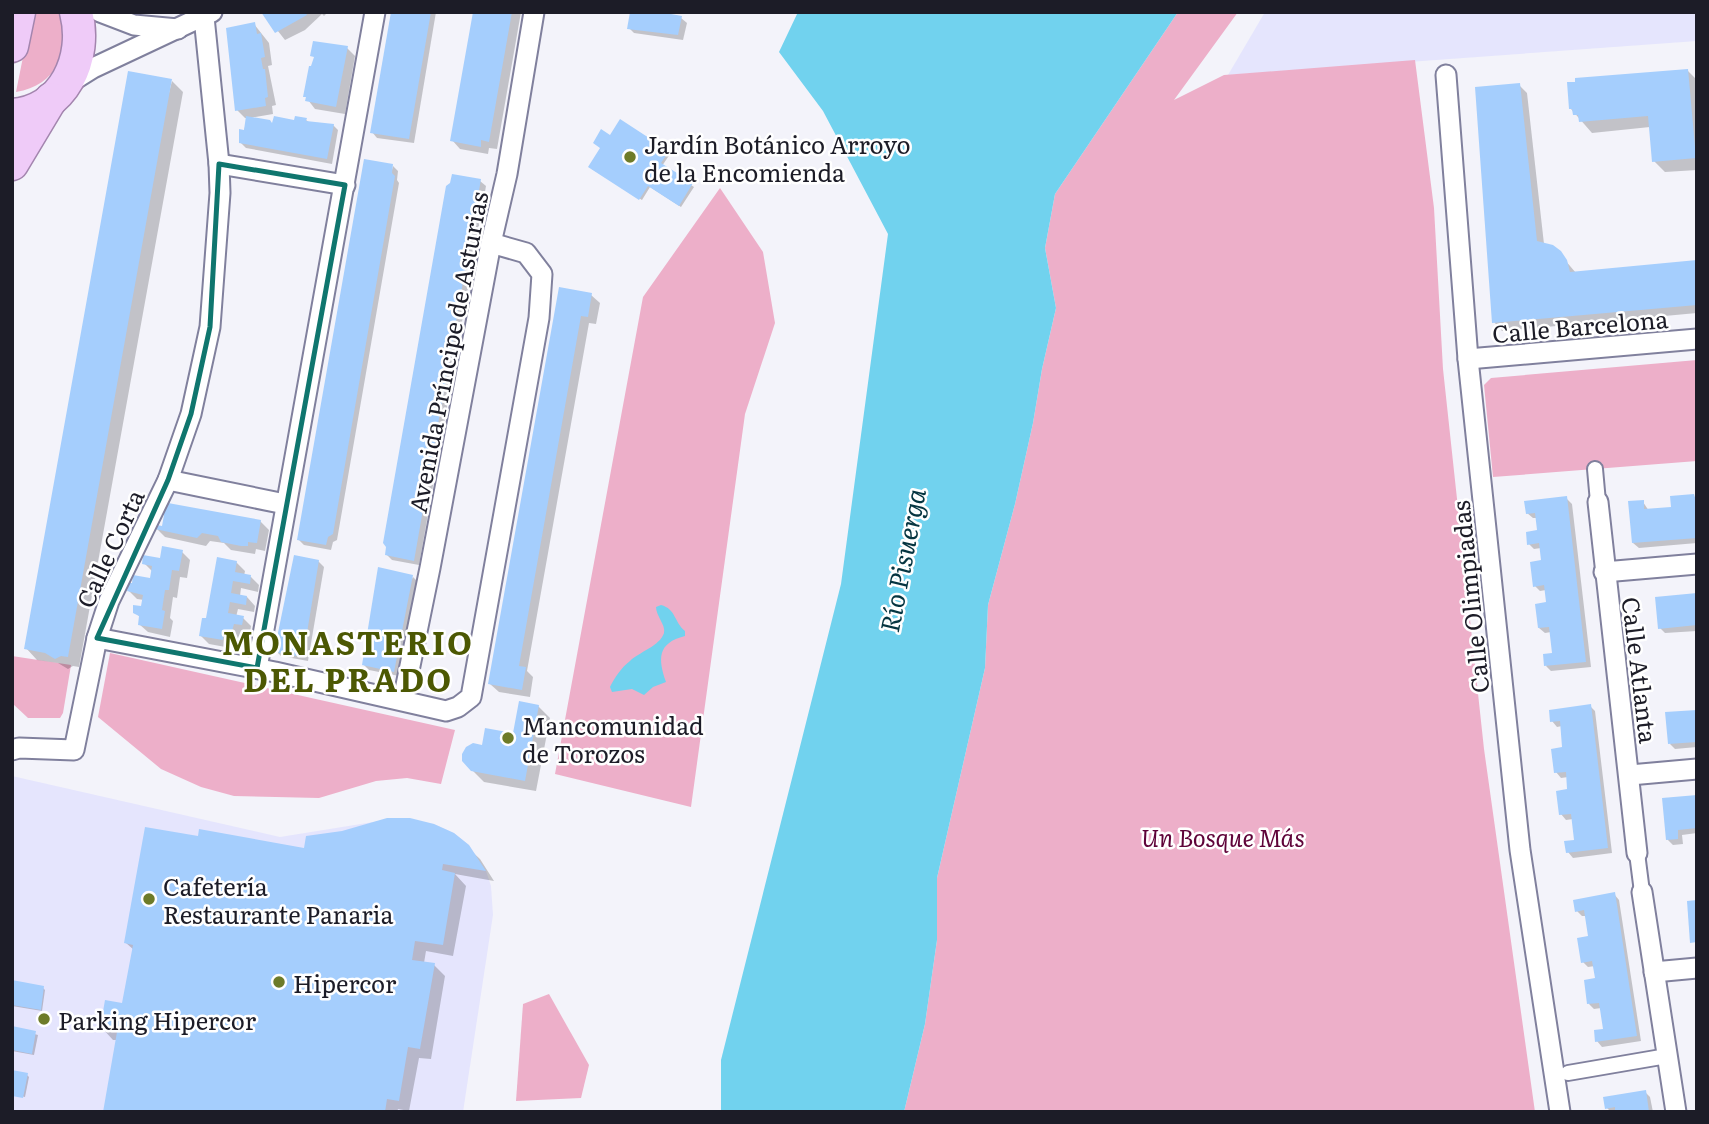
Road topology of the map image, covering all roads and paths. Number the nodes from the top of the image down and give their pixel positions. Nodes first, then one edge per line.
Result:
1 (19, 12) edge
2 (76, 12) edge
3 (100, 12) edge
4 (375, 12) edge
5 (534, 12) edge
6 (208, 15) edge
7 (179, 29) junction
8 (12, 46) edge
9 (1446, 75) dead end
10 (58, 92) junction
11 (12, 115) edge
12 (12, 164) edge
13 (219, 164) junction
14 (345, 185) junction
15 (491, 243) junction
16 (1697, 340) edge
17 (1468, 359) junction
18 (1595, 469) dead end
19 (168, 480) junction
20 (1598, 502) joint
21 (285, 504) junction
22 (1697, 564) edge
23 (1604, 572) junction
24 (97, 638) junction
25 (257, 668) junction
26 (402, 700) junction
27 (14, 747) edge
28 (1697, 769) edge
29 (1630, 775) junction
30 (1638, 862) joint
31 (1642, 892) joint
32 (1697, 968) edge
33 (1654, 972) junction
34 (1667, 1056) junction
35 (1568, 1073) dead end
36 (1560, 1112) edge
37 (1676, 1112) edge

1 - 8 highway
2 - 10 highway
3 - 7 street
4 - 14 street
5 - 15 street, Avenida Príncipe de Asturias
6 - 7 street
6 - 13 street, Calle Corta
7 - 10 street
9 - 17 street, Calle Olimpiadas
10 - 11 highway
10 - 12 highway
13 - 14 street
13 - 19 street, Calle Corta
14 - 21 street
15 - 26 street, Avenida Príncipe de Asturias
15 - 26 street
16 - 17 street, Calle Barcelona
17 - 36 street, Calle Olimpiadas
18 - 20 street, Calle Atlanta
19 - 21 street
19 - 24 street, Calle Corta
20 - 23 street, Calle Atlanta
21 - 25 street
22 - 23 street, Calle Atlanta
23 - 29 street, Calle Atlanta
24 - 25 street
24 - 27 street, Calle Corta
25 - 26 street
28 - 29 street, Calle Atlanta
29 - 30 street, Calle Atlanta
30 - 31 street
31 - 33 street
32 - 33 street
33 - 34 street
34 - 35 street
34 - 37 street

